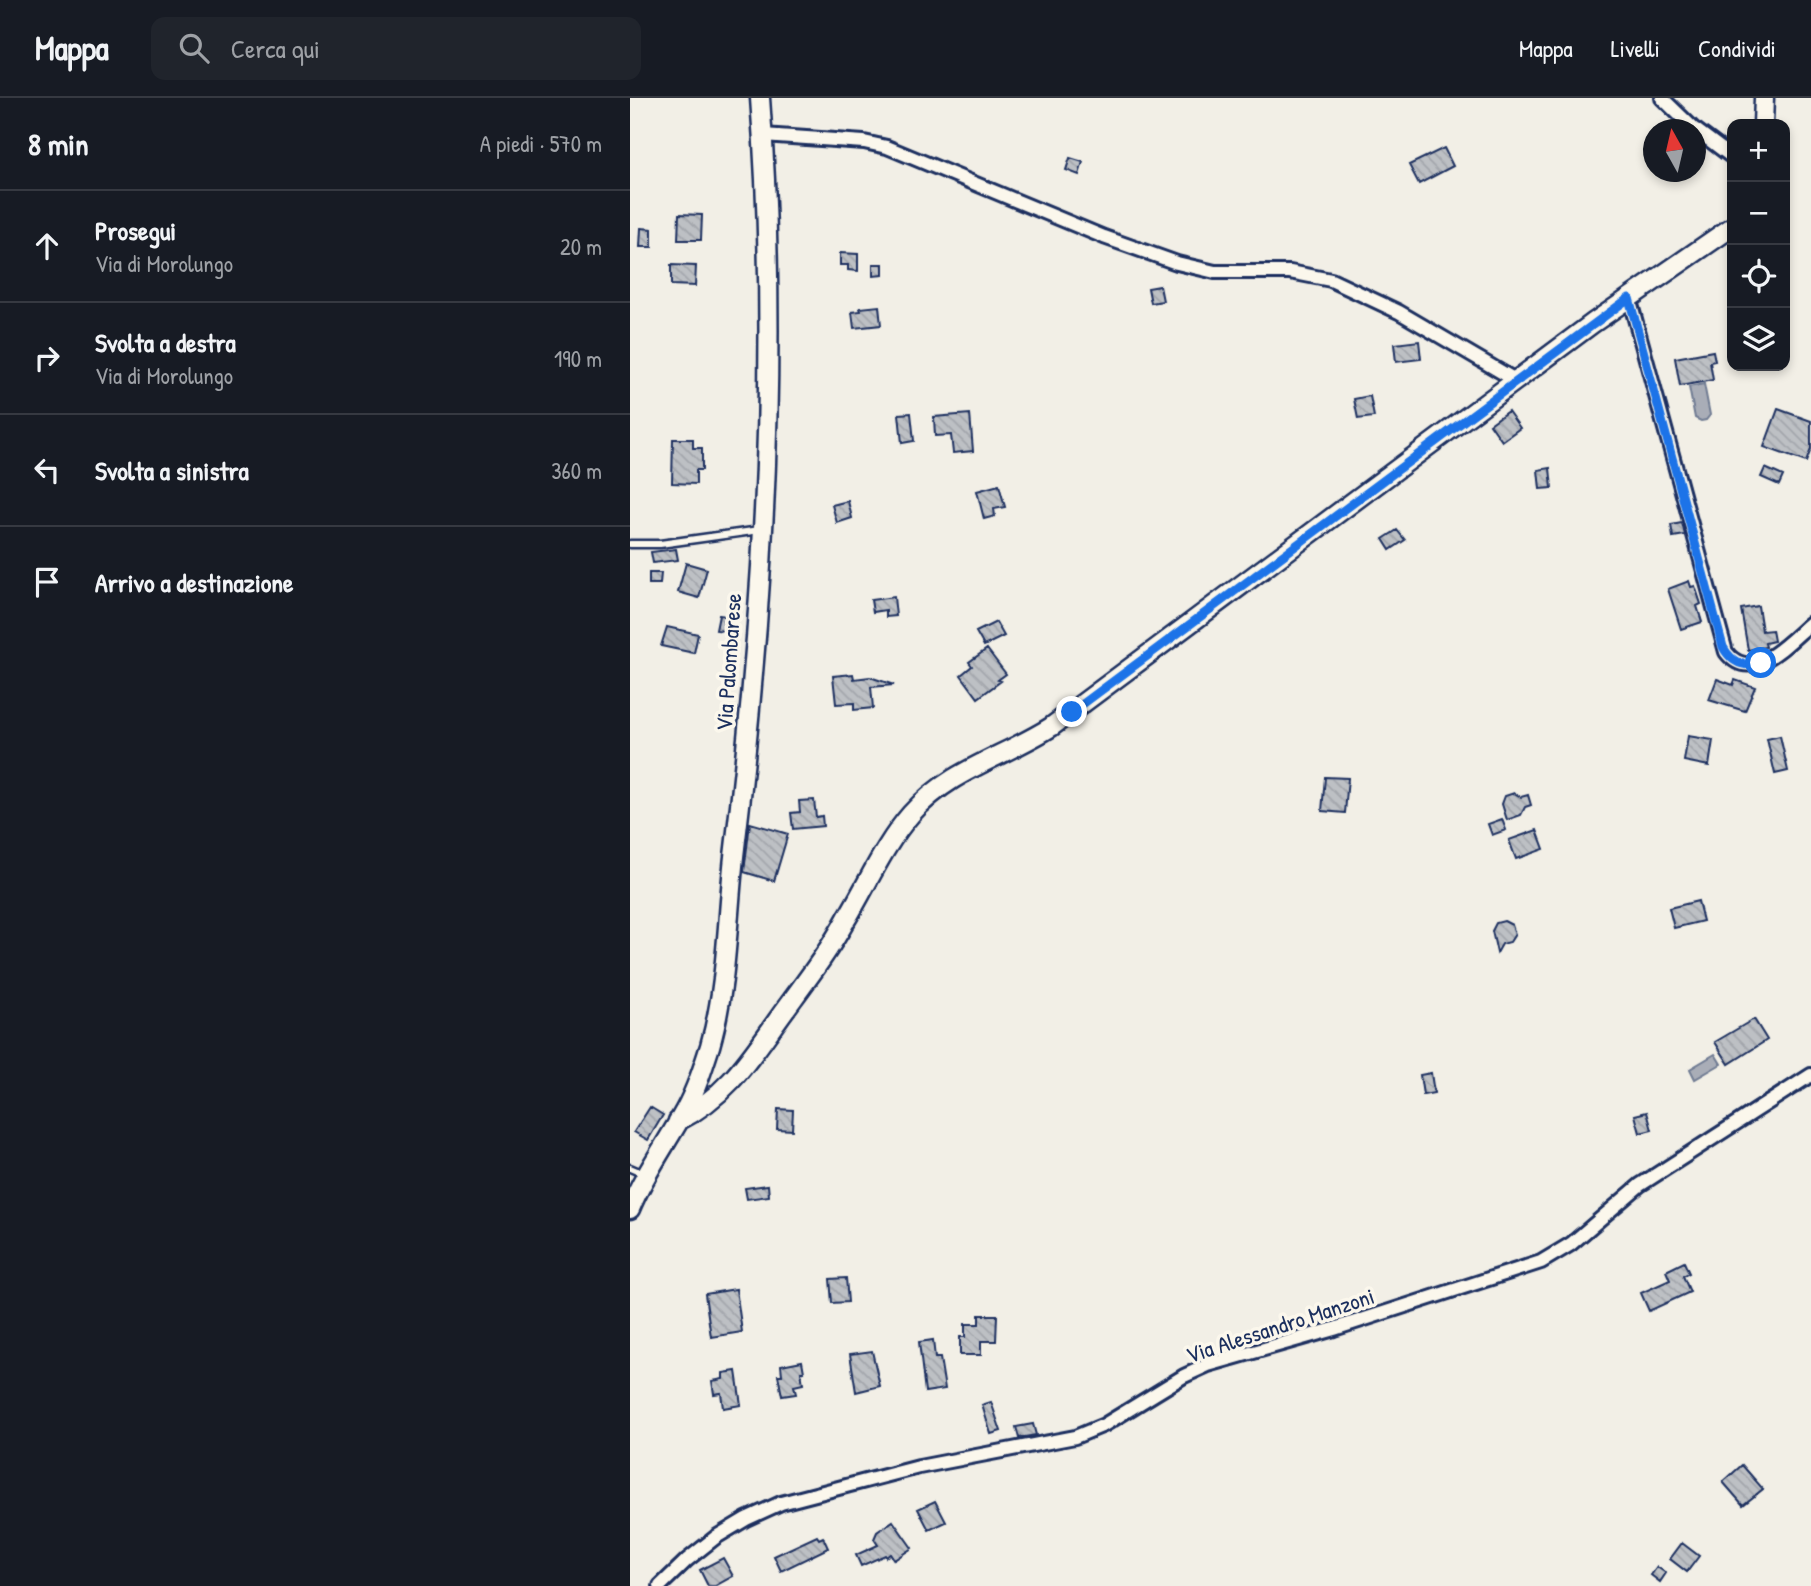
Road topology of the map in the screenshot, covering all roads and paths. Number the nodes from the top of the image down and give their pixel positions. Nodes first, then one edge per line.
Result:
1 (760, 98) edge
2 (1662, 98) edge
3 (1764, 98) edge
4 (1684, 119) edge
5 (1763, 119) edge
6 (763, 135) junction
7 (1706, 138) edge
8 (1727, 153) edge
9 (1727, 230) edge
10 (1629, 298) junction
11 (1515, 380) junction
12 (762, 530) junction
13 (630, 544) edge
14 (1811, 623) edge
15 (1811, 1075) edge
16 (678, 1121) junction
17 (638, 1171) edge
18 (630, 1209) edge
19 (660, 1586) edge

1 - 6 street, Via Palombarese
2 - 4 street
3 - 5 street
6 - 11 street
6 - 12 street, Via Palombarese
7 - 8 street
9 - 10 street
10 - 11 street
10 - 14 street
11 - 16 street
12 - 13 lane
12 - 16 street, Via Palombarese
15 - 19 street, Via Alessandro Manzoni
16 - 17 street, Via Palombarese
17 - 18 street, Via Palombarese

